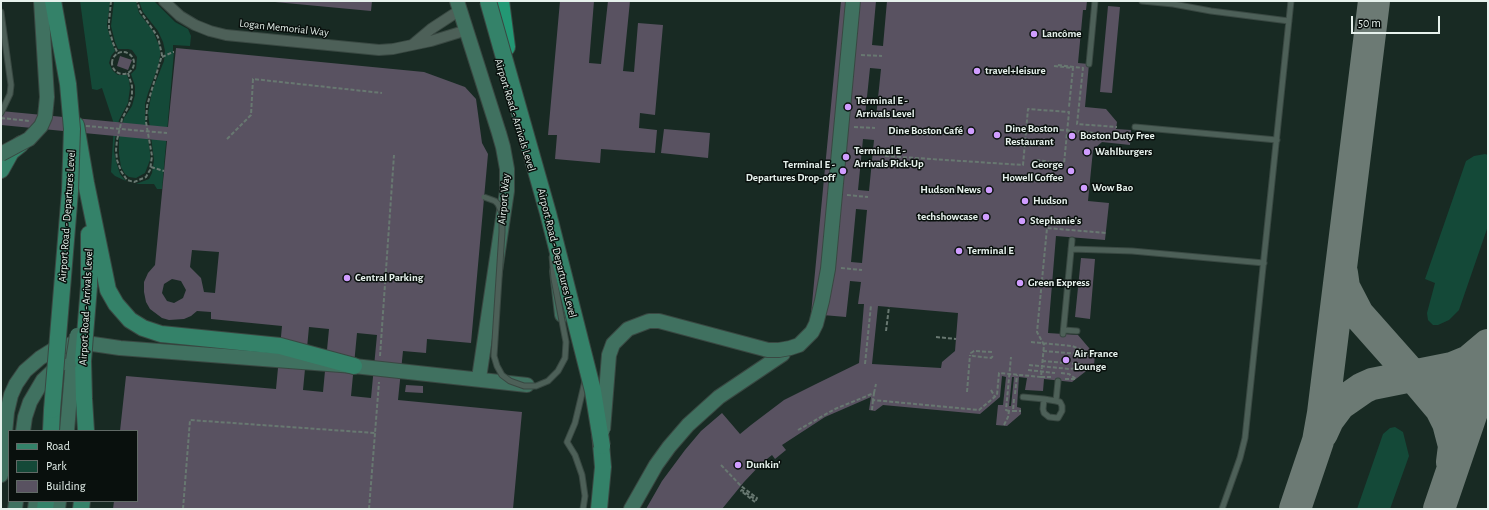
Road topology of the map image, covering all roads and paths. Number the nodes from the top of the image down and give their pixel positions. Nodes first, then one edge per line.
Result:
1 (42, 1) edge
2 (54, 1) edge
3 (111, 1) edge
4 (137, 1) edge
5 (164, 1) edge
6 (480, 1) edge
7 (488, 1) edge
8 (500, 1) edge
9 (505, 1) edge
10 (854, 1) edge
11 (1095, 1) edge
12 (1142, 1) edge
13 (1291, 1) edge
14 (459, 5) edge
15 (1, 12) edge
16 (1289, 21) junction
17 (467, 30) junction
18 (410, 46) junction
19 (174, 52) dead end
20 (118, 54) junction
21 (162, 57) junction
22 (1089, 64) dead end
23 (1058, 65) dead end
24 (1054, 66) dead end
25 (128, 73) junction
26 (46, 89) junction
27 (382, 93) dead end
28 (514, 105) junction
29 (1069, 107) dead end
30 (1, 113) edge
31 (845, 126) junction
32 (1117, 127) dead end
33 (1135, 127) dead end
34 (875, 128) dead end
35 (1048, 129) dead end
36 (1130, 136) dead end
37 (227, 139) dead end
38 (1277, 140) junction
39 (22, 143) junction
40 (1, 154) edge
41 (885, 156) dead end
42 (1037, 160) dead end
43 (151, 167) junction
44 (1, 170) edge
45 (164, 171) dead end
46 (86, 183) junction
47 (838, 194) junction
48 (484, 197) dead end
49 (868, 197) dead end
50 (548, 213) junction
51 (1106, 233) dead end
52 (1072, 240) dead end
53 (553, 241) junction
54 (1071, 249) junction
55 (1264, 263) junction
56 (830, 267) junction
57 (862, 270) dead end
58 (871, 305) dead end
59 (889, 307) dead end
60 (886, 331) dead end
61 (1077, 331) dead end
62 (936, 337) dead end
63 (956, 339) dead end
64 (1031, 342) dead end
65 (120, 348) junction
66 (1043, 351) junction
67 (992, 352) dead end
68 (970, 353) junction
69 (784, 354) junction
70 (994, 355) dead end
71 (1011, 357) dead end
72 (78, 361) junction
73 (1042, 361) junction
74 (865, 364) dead end
75 (1028, 365) dead end
76 (354, 366) junction
77 (587, 370) junction
78 (1028, 370) dead end
79 (1045, 372) dead end
80 (1069, 374) dead end
81 (1017, 375) junction
82 (479, 378) junction
83 (1076, 380) dead end
84 (1058, 381) dead end
85 (876, 384) dead end
86 (991, 390) dead end
87 (967, 392) dead end
88 (874, 393) junction
89 (995, 396) junction
90 (1023, 398) dead end
91 (873, 400) junction
92 (1044, 400) junction
93 (1056, 401) junction
94 (872, 410) dead end
95 (1009, 411) junction
96 (1013, 411) junction
97 (1021, 411) dead end
98 (598, 418) junction
99 (1004, 425) dead end
100 (23, 430) edge
101 (50, 430) edge
102 (67, 430) edge
103 (86, 430) edge
104 (798, 430) dead end
105 (375, 433) dead end
106 (602, 446) junction
107 (721, 465) dead end
108 (1, 475) edge
109 (755, 502) dead end
110 (369, 509) edge
111 (583, 509) edge
112 (599, 509) edge
113 (632, 509) edge
114 (1222, 509) edge

1 - 26 main road, bridge
2 - 46 main road
2 - 101 main road, Airport Road - Departures Level, bridge
3 - 20 path
4 - 21 path
5 - 18 street, Logan Memorial Way
6 - 28 main road, Airport Road - Arrivals Level
7 - 28 main road, Airport Road - Departures Level, bridge
8 - 28 highway
9 - 28 highway, bridge
10 - 31 main road
10 - 106 main road, bridge
11 - 22 lane
12 - 16 lane
13 - 16 lane
14 - 17 main road, Airport Way
14 - 18 street
15 - 30 lane
16 - 38 lane
17 - 18 street, Logan Memorial Way
17 - 82 main road, Airport Way
19 - 21 path
20 - 25 path
20 - 25 path
21 - 43 path
23 - 32 path
24 - 29 path
25 - 43 path
26 - 39 main road
26 - 40 main road, bridge
27 - 37 path
28 - 50 main road, Airport Road - Departures Level, bridge
28 - 53 main road, Airport Road - Arrivals Level
31 - 34 path
31 - 47 main road
33 - 38 lane
35 - 36 path
38 - 55 lane
39 - 40 main road
39 - 44 main road
41 - 42 path
43 - 45 path
46 - 72 main road, Airport Road - Arrivals Level, bridge
46 - 76 main road
47 - 49 path
47 - 56 main road
48 - 50 lane, bridge
50 - 106 main road, Airport Road - Departures Level, bridge
51 - 66 path
52 - 54 lane
53 - 77 main road, Airport Road - Arrivals Level
53 - 82 main road
54 - 55 lane
54 - 61 lane
55 - 114 lane
56 - 57 path
56 - 69 main road
58 - 74 path
59 - 60 path
62 - 63 path
64 - 66 path
65 - 76 main road
65 - 100 main road
65 - 108 main road
66 - 73 path
67 - 68 path
68 - 70 path
68 - 87 path
69 - 98 main road
69 - 113 main road
71 - 95 path
72 - 102 main road
72 - 103 main road, Airport Road - Arrivals Level
73 - 75 path
73 - 81 path
76 - 82 main road
77 - 98 main road, Airport Road - Arrivals Level
77 - 111 lane
78 - 79 path
80 - 83 path
81 - 89 path
81 - 96 path
84 - 93 lane
85 - 88 path
86 - 89 path
88 - 91 path
88 - 104 path
89 - 91 path
90 - 92 lane
91 - 94 path
92 - 93 lane
92 - 93 lane
95 - 96 path
95 - 99 path
96 - 97 path
98 - 112 main road, Airport Road - Arrivals Level
105 - 110 path
106 - 112 main road, Airport Road - Departures Level
107 - 109 path

